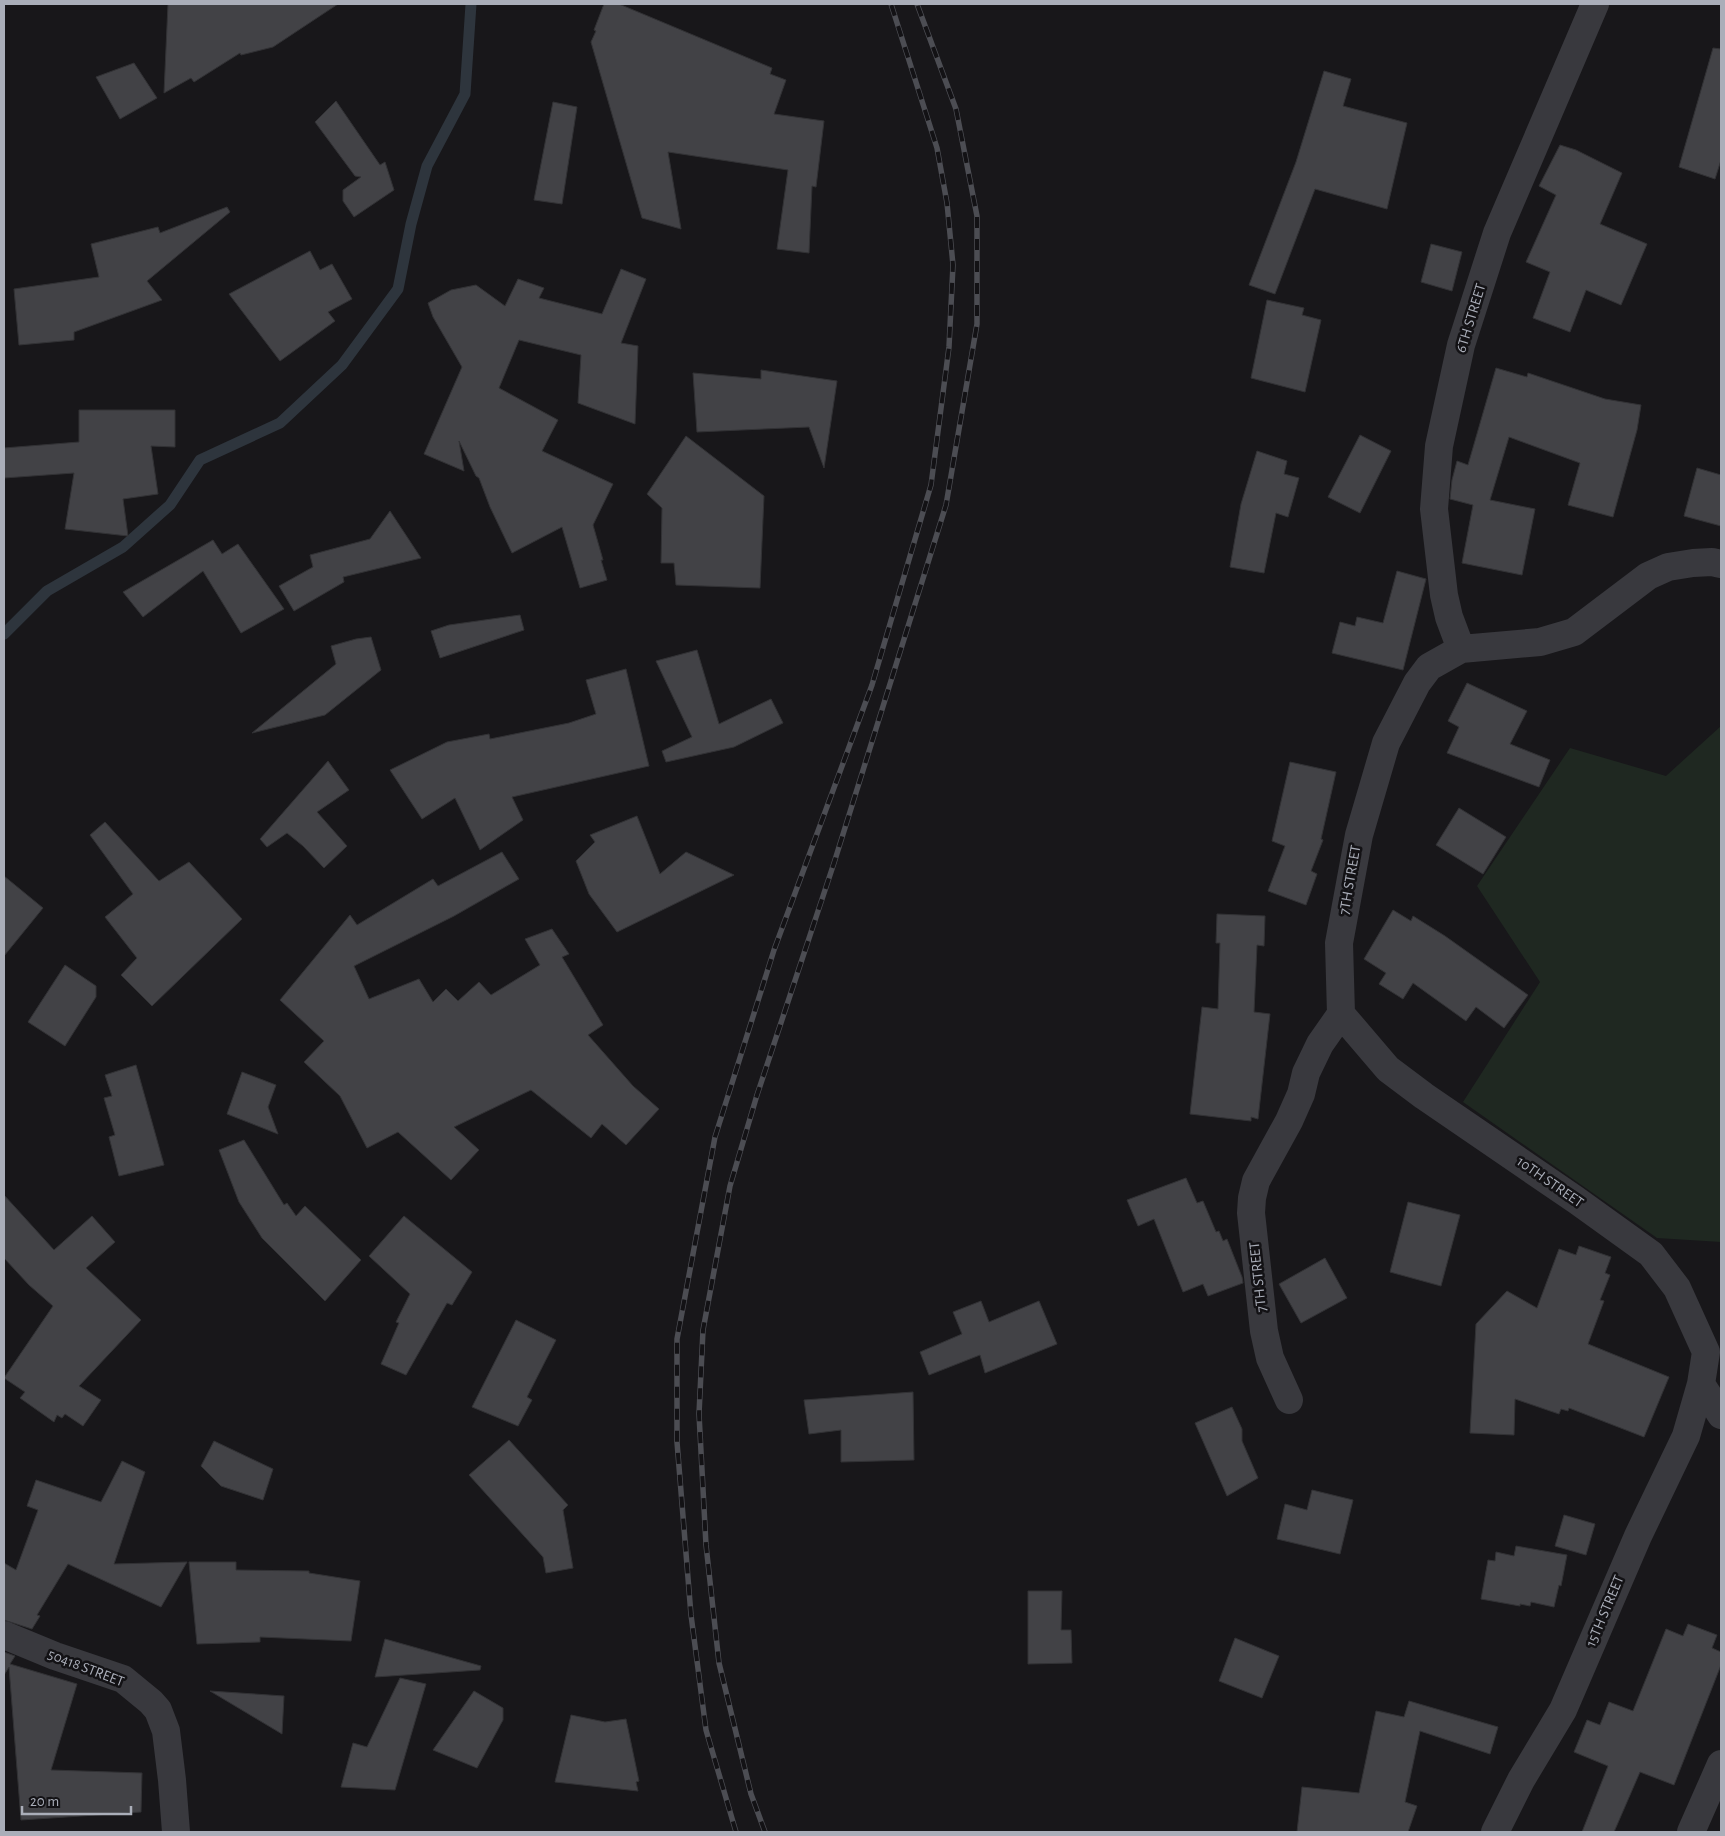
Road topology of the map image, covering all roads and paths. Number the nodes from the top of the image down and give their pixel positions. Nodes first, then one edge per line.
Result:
1 (1595, 4) edge
2 (1721, 564) edge
3 (1462, 649) junction
4 (1341, 1014) junction
5 (1701, 1384) junction
6 (1289, 1400) dead end
7 (1721, 1415) edge
8 (4, 1635) edge
9 (1721, 1764) edge
10 (176, 1832) edge
11 (1495, 1832) edge
12 (1691, 1832) edge

1 - 3 street, 6TH STREET
2 - 3 street, 7TH STREET
3 - 4 street, 7TH STREET
4 - 5 street, 10TH STREET
4 - 6 street, 7TH STREET
5 - 7 street
5 - 11 street, 15TH STREET
8 - 10 street, 50418 STREET
9 - 12 street

